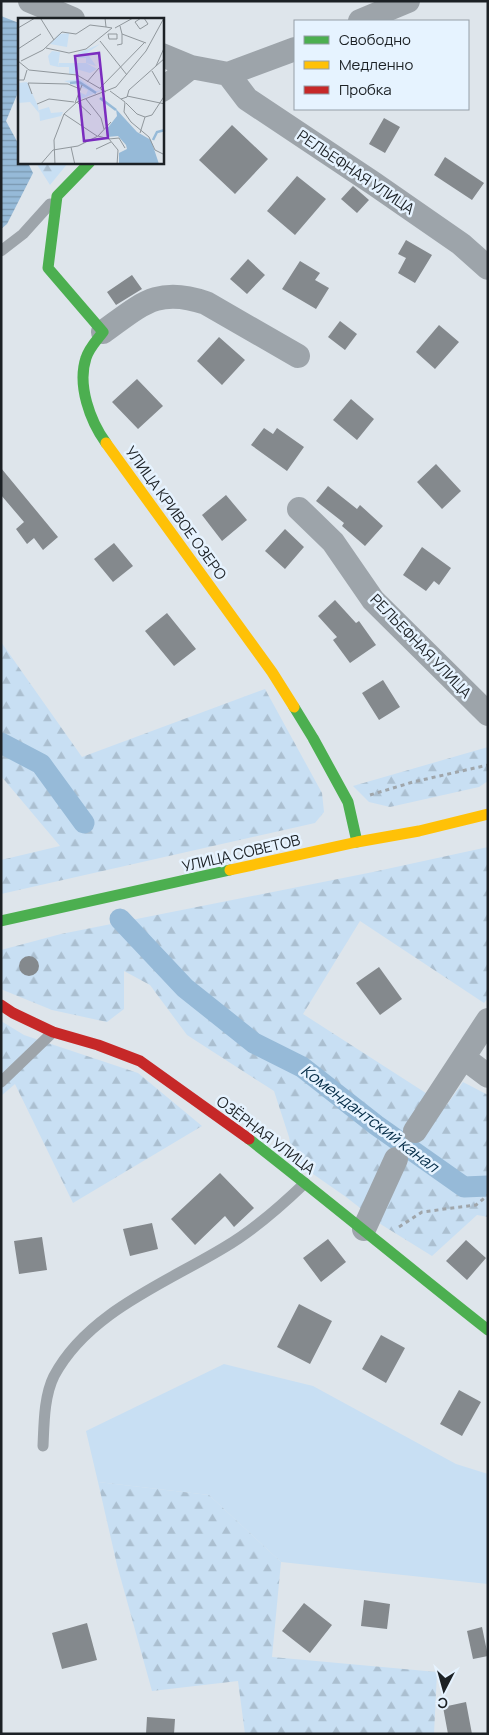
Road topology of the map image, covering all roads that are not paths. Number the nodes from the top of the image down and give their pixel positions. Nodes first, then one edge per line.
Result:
1 (30, 1) edge
2 (408, 1) edge
3 (71, 18) edge
4 (362, 20) edge
5 (294, 49) edge
6 (164, 56) edge
7 (191, 67) junction
8 (228, 74) junction
9 (164, 88) edge
10 (88, 164) edge
11 (57, 196) junction
12 (1, 251) edge
13 (488, 268) edge
14 (103, 332) junction
15 (298, 356) dead end
16 (299, 509) dead end
17 (488, 714) edge
18 (488, 814) edge
19 (357, 842) junction
20 (1, 922) edge
21 (1, 1005) edge
22 (488, 1020) edge
23 (53, 1032) junction
24 (464, 1058) junction
25 (488, 1076) edge
26 (1, 1082) edge
27 (416, 1131) dead end
28 (396, 1159) dead end
29 (304, 1183) junction
30 (364, 1229) junction
31 (488, 1330) edge
32 (43, 1446) dead end

1 - 3 street
2 - 4 street
5 - 8 street
6 - 7 street
7 - 8 street
7 - 9 street
8 - 13 street, РЕЛЬЕФНАЯ УЛИЦА
10 - 11 street
11 - 12 lane
11 - 14 street
14 - 15 street
14 - 19 street, УЛИЦА КРИВОЕ ОЗЕРО
16 - 17 street, РЕЛЬЕФНАЯ УЛИЦА
18 - 19 street, УЛИЦА СОВЕТОВ
19 - 20 street, УЛИЦА СОВЕТОВ
21 - 23 street, ОЗЁРНАЯ УЛИЦА
22 - 24 street
23 - 26 lane
23 - 29 street, ОЗЁРНАЯ УЛИЦА
24 - 25 street
24 - 27 street
28 - 30 street
29 - 30 street, ОЗЁРНАЯ УЛИЦА
29 - 32 lane
30 - 31 street, ОЗЁРНАЯ УЛИЦА

